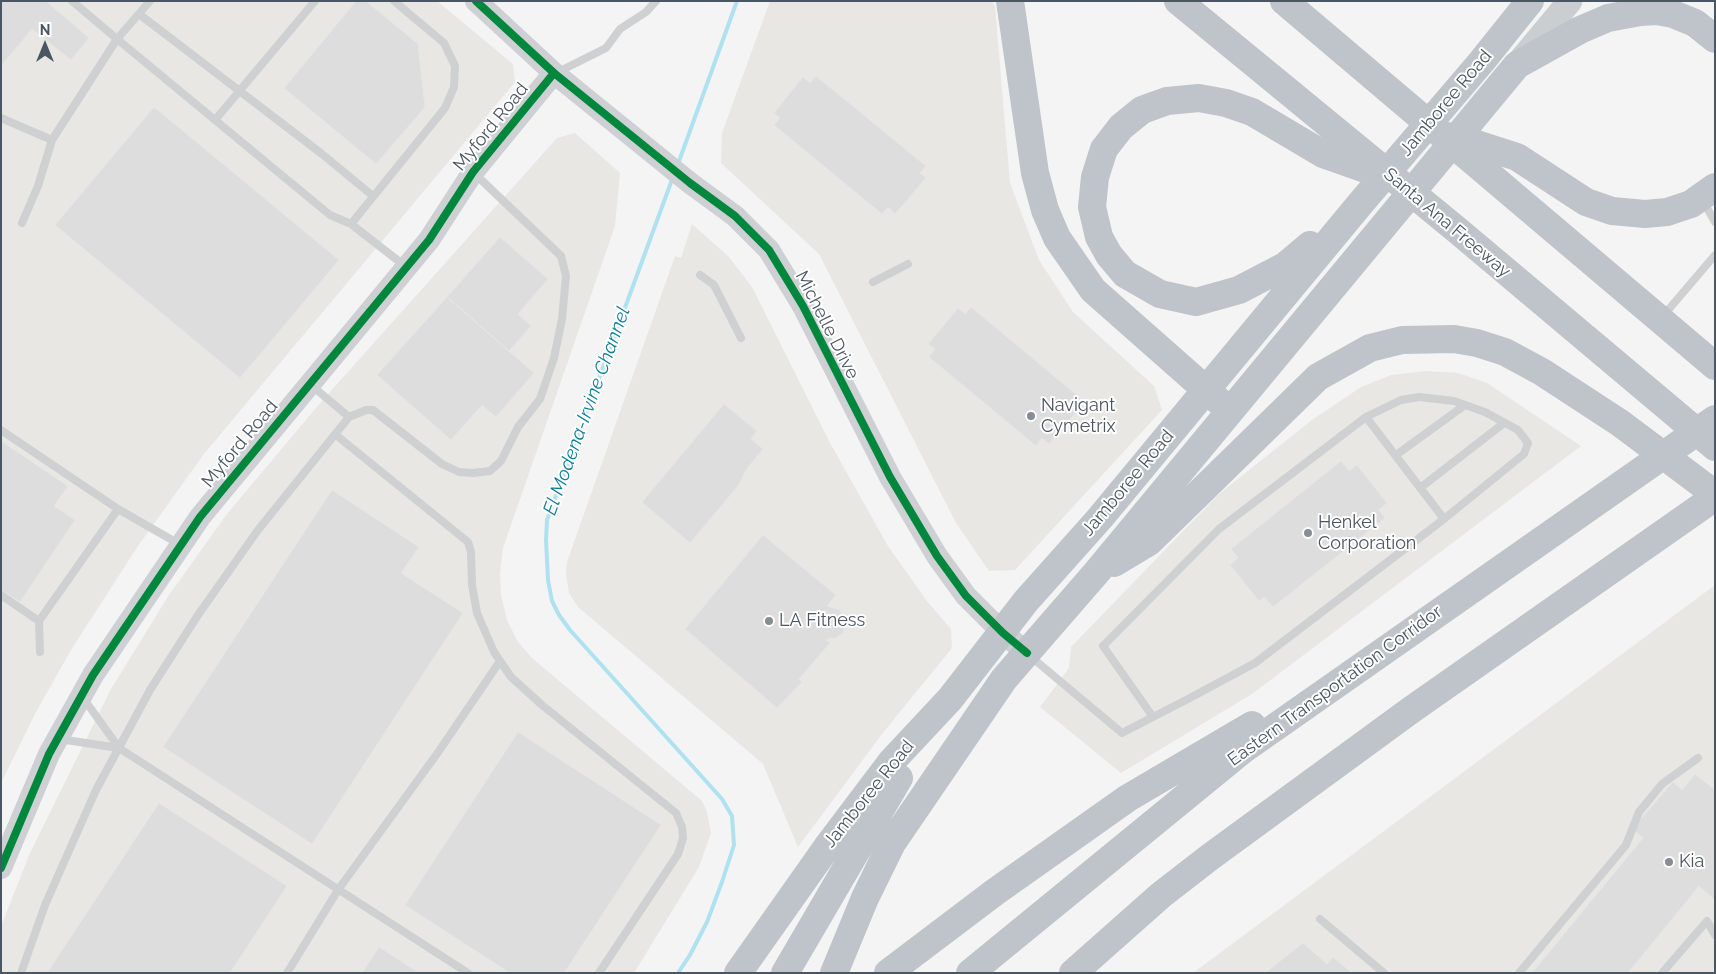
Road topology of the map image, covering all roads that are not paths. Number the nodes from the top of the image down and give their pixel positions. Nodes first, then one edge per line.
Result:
1 (72, 1) edge
2 (150, 1) edge
3 (315, 1) edge
4 (394, 1) edge
5 (476, 1) edge
6 (656, 1) edge
7 (1010, 1) edge
8 (1178, 1) edge
9 (1284, 1) edge
10 (1530, 1) edge
11 (1570, 1) edge
12 (139, 14) junction
13 (1715, 38) edge
14 (117, 39) junction
15 (1517, 65) junction
16 (554, 74) junction
17 (240, 91) junction
18 (1, 118) edge
19 (215, 120) junction
20 (1441, 132) junction
21 (52, 140) junction
22 (1327, 141) junction
23 (473, 172) junction
24 (1708, 192) edge
25 (373, 196) junction
26 (1360, 204) junction
27 (1715, 222) edge
28 (22, 224) dead end
29 (351, 224) junction
30 (1715, 255) edge
31 (908, 264) dead end
32 (406, 267) junction
33 (700, 275) dead end
34 (873, 282) dead end
35 (1660, 319) junction
36 (741, 338) dead end
37 (1712, 364) edge
38 (310, 383) junction
39 (1206, 391) junction
40 (1465, 405) junction
41 (1231, 411) junction
42 (349, 417) junction
43 (1366, 417) junction
44 (1715, 419) edge
45 (1504, 423) junction
46 (1, 430) edge
47 (336, 435) junction
48 (1715, 447) edge
49 (1396, 455) junction
50 (1420, 488) junction
51 (1715, 495) edge
52 (118, 508) junction
53 (1444, 519) junction
54 (181, 545) junction
55 (1096, 573) junction
56 (1, 595) edge
57 (39, 620) junction
58 (1003, 634) junction
59 (40, 652) dead end
60 (1027, 653) junction
61 (500, 661) junction
62 (1349, 676) junction
63 (81, 696) junction
64 (950, 699) junction
65 (1153, 717) junction
66 (57, 738) junction
67 (119, 748) junction
68 (1698, 758) dead end
69 (1210, 857) junction
70 (1, 868) edge
71 (338, 890) junction
72 (1320, 918) dead end
73 (1715, 935) edge
74 (839, 961) edge
75 (21, 973) edge
76 (287, 973) edge
77 (468, 973) edge
78 (599, 973) edge
79 (738, 973) edge
80 (785, 973) edge
81 (888, 973) edge
82 (970, 973) edge
83 (1073, 973) edge
84 (1093, 973) edge
85 (1384, 973) edge
86 (1519, 973) edge
87 (1662, 973) edge

1 - 14 lane
2 - 12 lane
3 - 17 lane
4 - 25 lane
5 - 16 street, Michelle Drive
6 - 16 lane
7 - 39 highway
8 - 22 highway, Santa Ana Freeway
9 - 20 highway
10 - 26 highway, Jamboree Road
11 - 15 main road, Jamboree Road
12 - 14 lane
12 - 17 lane
13 - 15 highway
14 - 19 lane
14 - 21 lane
15 - 41 highway, Jamboree Road
16 - 23 street, Myford Road
16 - 58 street, Michelle Drive
17 - 19 lane
17 - 25 lane
18 - 21 lane
19 - 29 lane
20 - 24 highway
20 - 35 highway
21 - 28 lane
22 - 26 highway
22 - 48 highway, Santa Ana Freeway
23 - 32 street, Myford Road
23 - 42 lane
24 - 27 lane
25 - 29 lane
26 - 39 highway, Jamboree Road
29 - 32 lane
30 - 35 lane
31 - 34 lane
32 - 38 street, Myford Road
33 - 36 lane
35 - 37 highway
38 - 42 lane
38 - 54 street, Myford Road
39 - 41 highway
39 - 58 highway, Jamboree Road
40 - 43 lane
40 - 45 lane
40 - 49 lane
41 - 55 highway, Jamboree Road
42 - 47 lane
43 - 49 lane
43 - 65 lane
44 - 62 highway, Eastern Transportation Corridor
45 - 50 lane
45 - 53 lane
46 - 52 lane
47 - 61 lane
47 - 67 lane
49 - 50 lane
50 - 53 lane
51 - 55 highway
51 - 69 highway
52 - 54 lane
52 - 57 lane
53 - 65 lane
54 - 63 street, Myford Road
55 - 60 highway, Jamboree Road
56 - 57 lane
57 - 59 lane
58 - 60 street, Michelle Drive
58 - 64 highway, Jamboree Road
60 - 65 lane, Michelle Drive
60 - 74 highway, Jamboree Road
61 - 71 lane
61 - 78 lane
62 - 81 highway
62 - 82 highway, Eastern Transportation Corridor
63 - 66 street, Myford Road
63 - 67 lane
64 - 79 highway, Jamboree Road
64 - 80 highway
66 - 67 lane
66 - 70 street, Myford Road
67 - 71 lane
67 - 75 lane
68 - 86 lane
69 - 83 highway
69 - 84 highway
71 - 76 lane
71 - 77 lane
72 - 85 lane
73 - 87 lane

